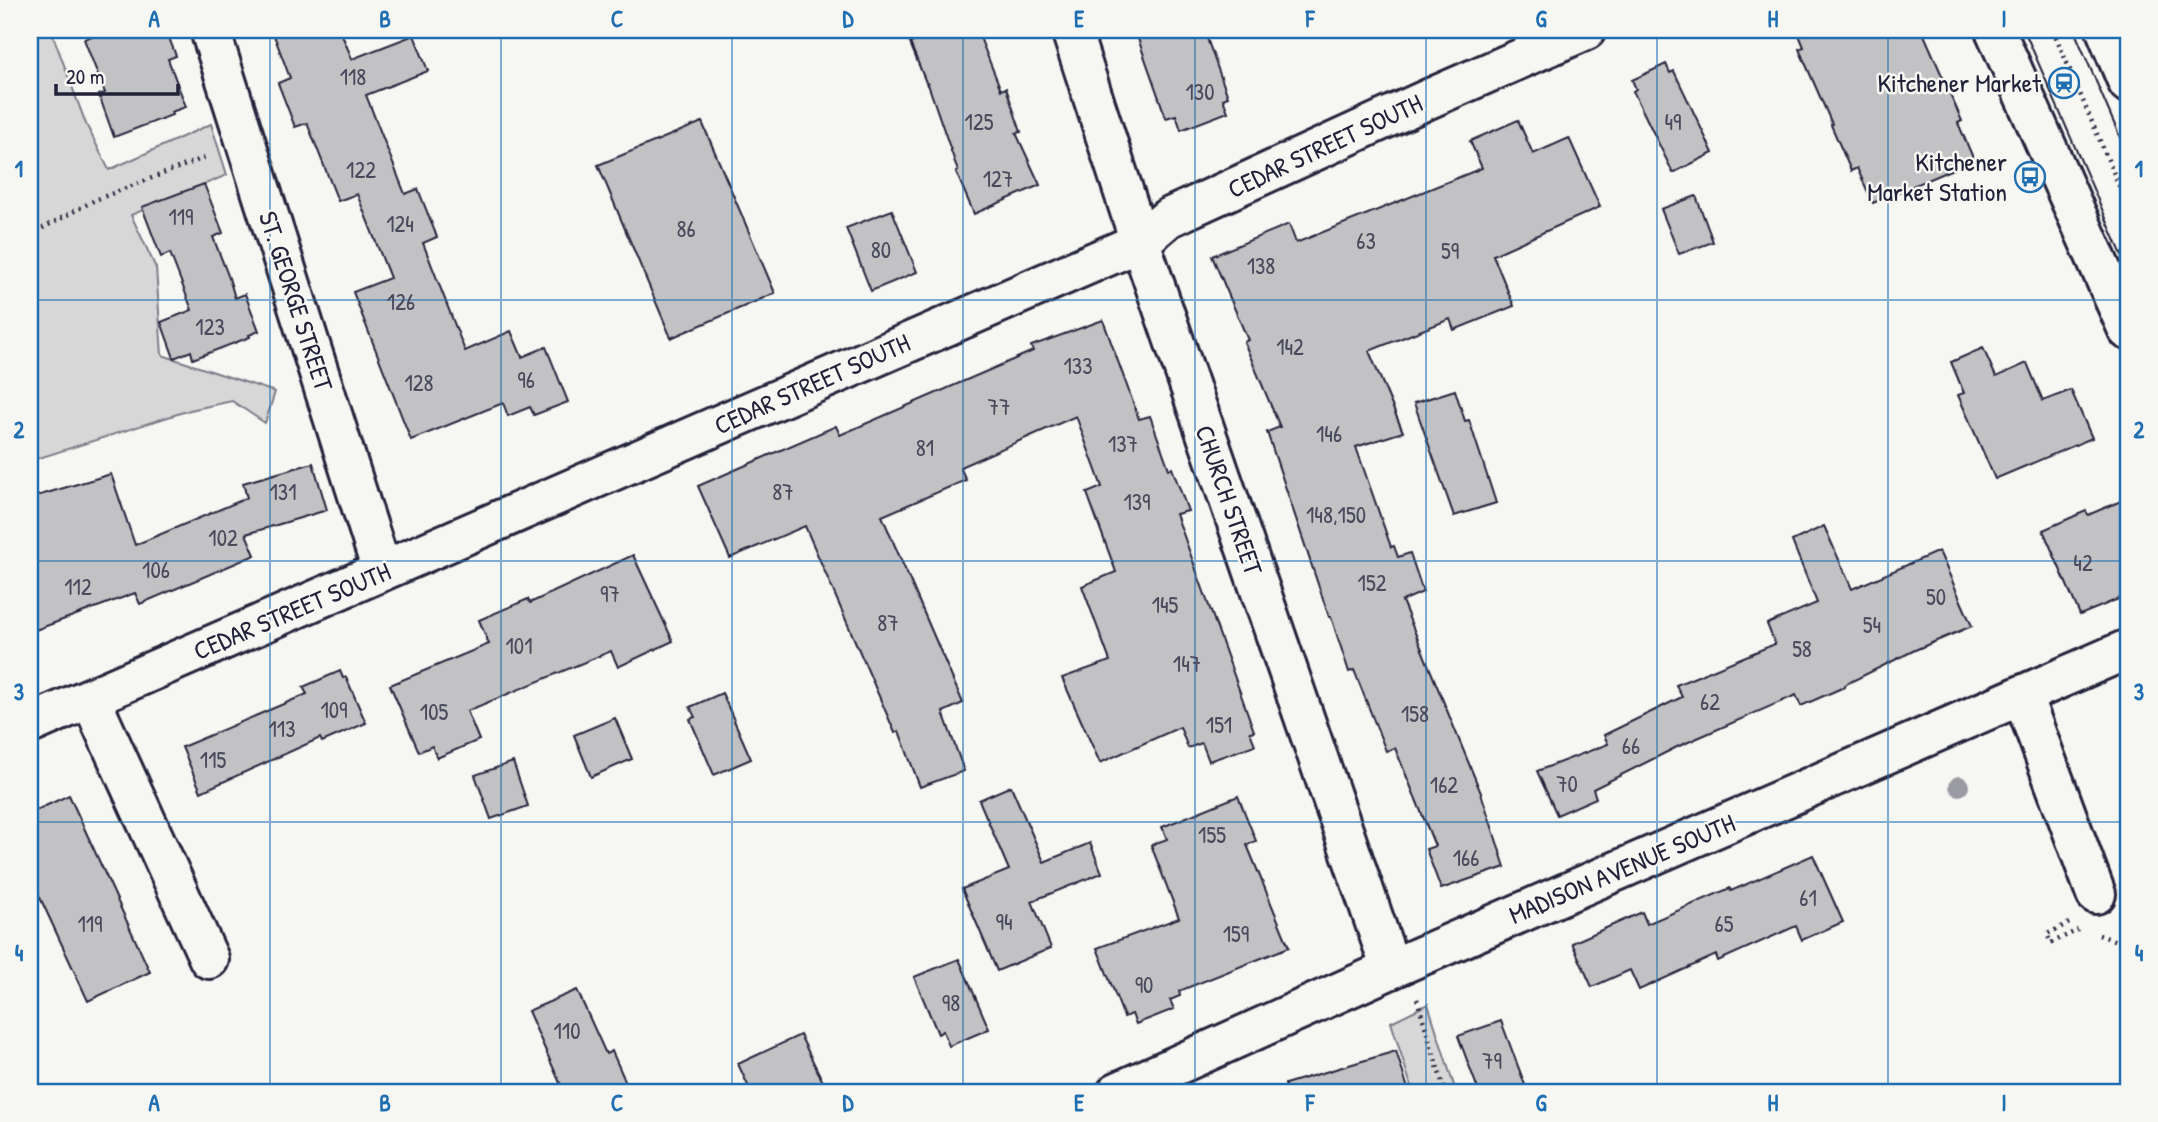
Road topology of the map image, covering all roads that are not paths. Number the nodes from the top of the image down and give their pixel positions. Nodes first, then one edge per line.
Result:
1 (210, 30) edge
2 (1071, 30) edge
3 (1586, 30) edge
4 (1995, 30) edge
5 (2106, 30) edge
6 (2128, 83) edge
7 (1140, 242) junction
8 (2128, 330) edge
9 (383, 571) junction
10 (2128, 649) edge
11 (2022, 695) junction
12 (91, 698) junction
13 (30, 724) edge
14 (2096, 894) dead end
15 (209, 959) dead end
16 (1403, 982) junction
17 (1117, 1092) edge

1 - 9 street, ST. GEORGE STREET
2 - 7 street, CHURCH STREET
3 - 7 street, CEDAR STREET SOUTH
4 - 8 street
5 - 6 street
7 - 9 street, CEDAR STREET SOUTH
7 - 16 street, CHURCH STREET
9 - 12 street, CEDAR STREET SOUTH
10 - 11 street, MADISON AVENUE SOUTH
11 - 14 street
11 - 16 street, MADISON AVENUE SOUTH
12 - 13 street, CEDAR STREET SOUTH
12 - 15 street
16 - 17 street, MADISON AVENUE SOUTH

